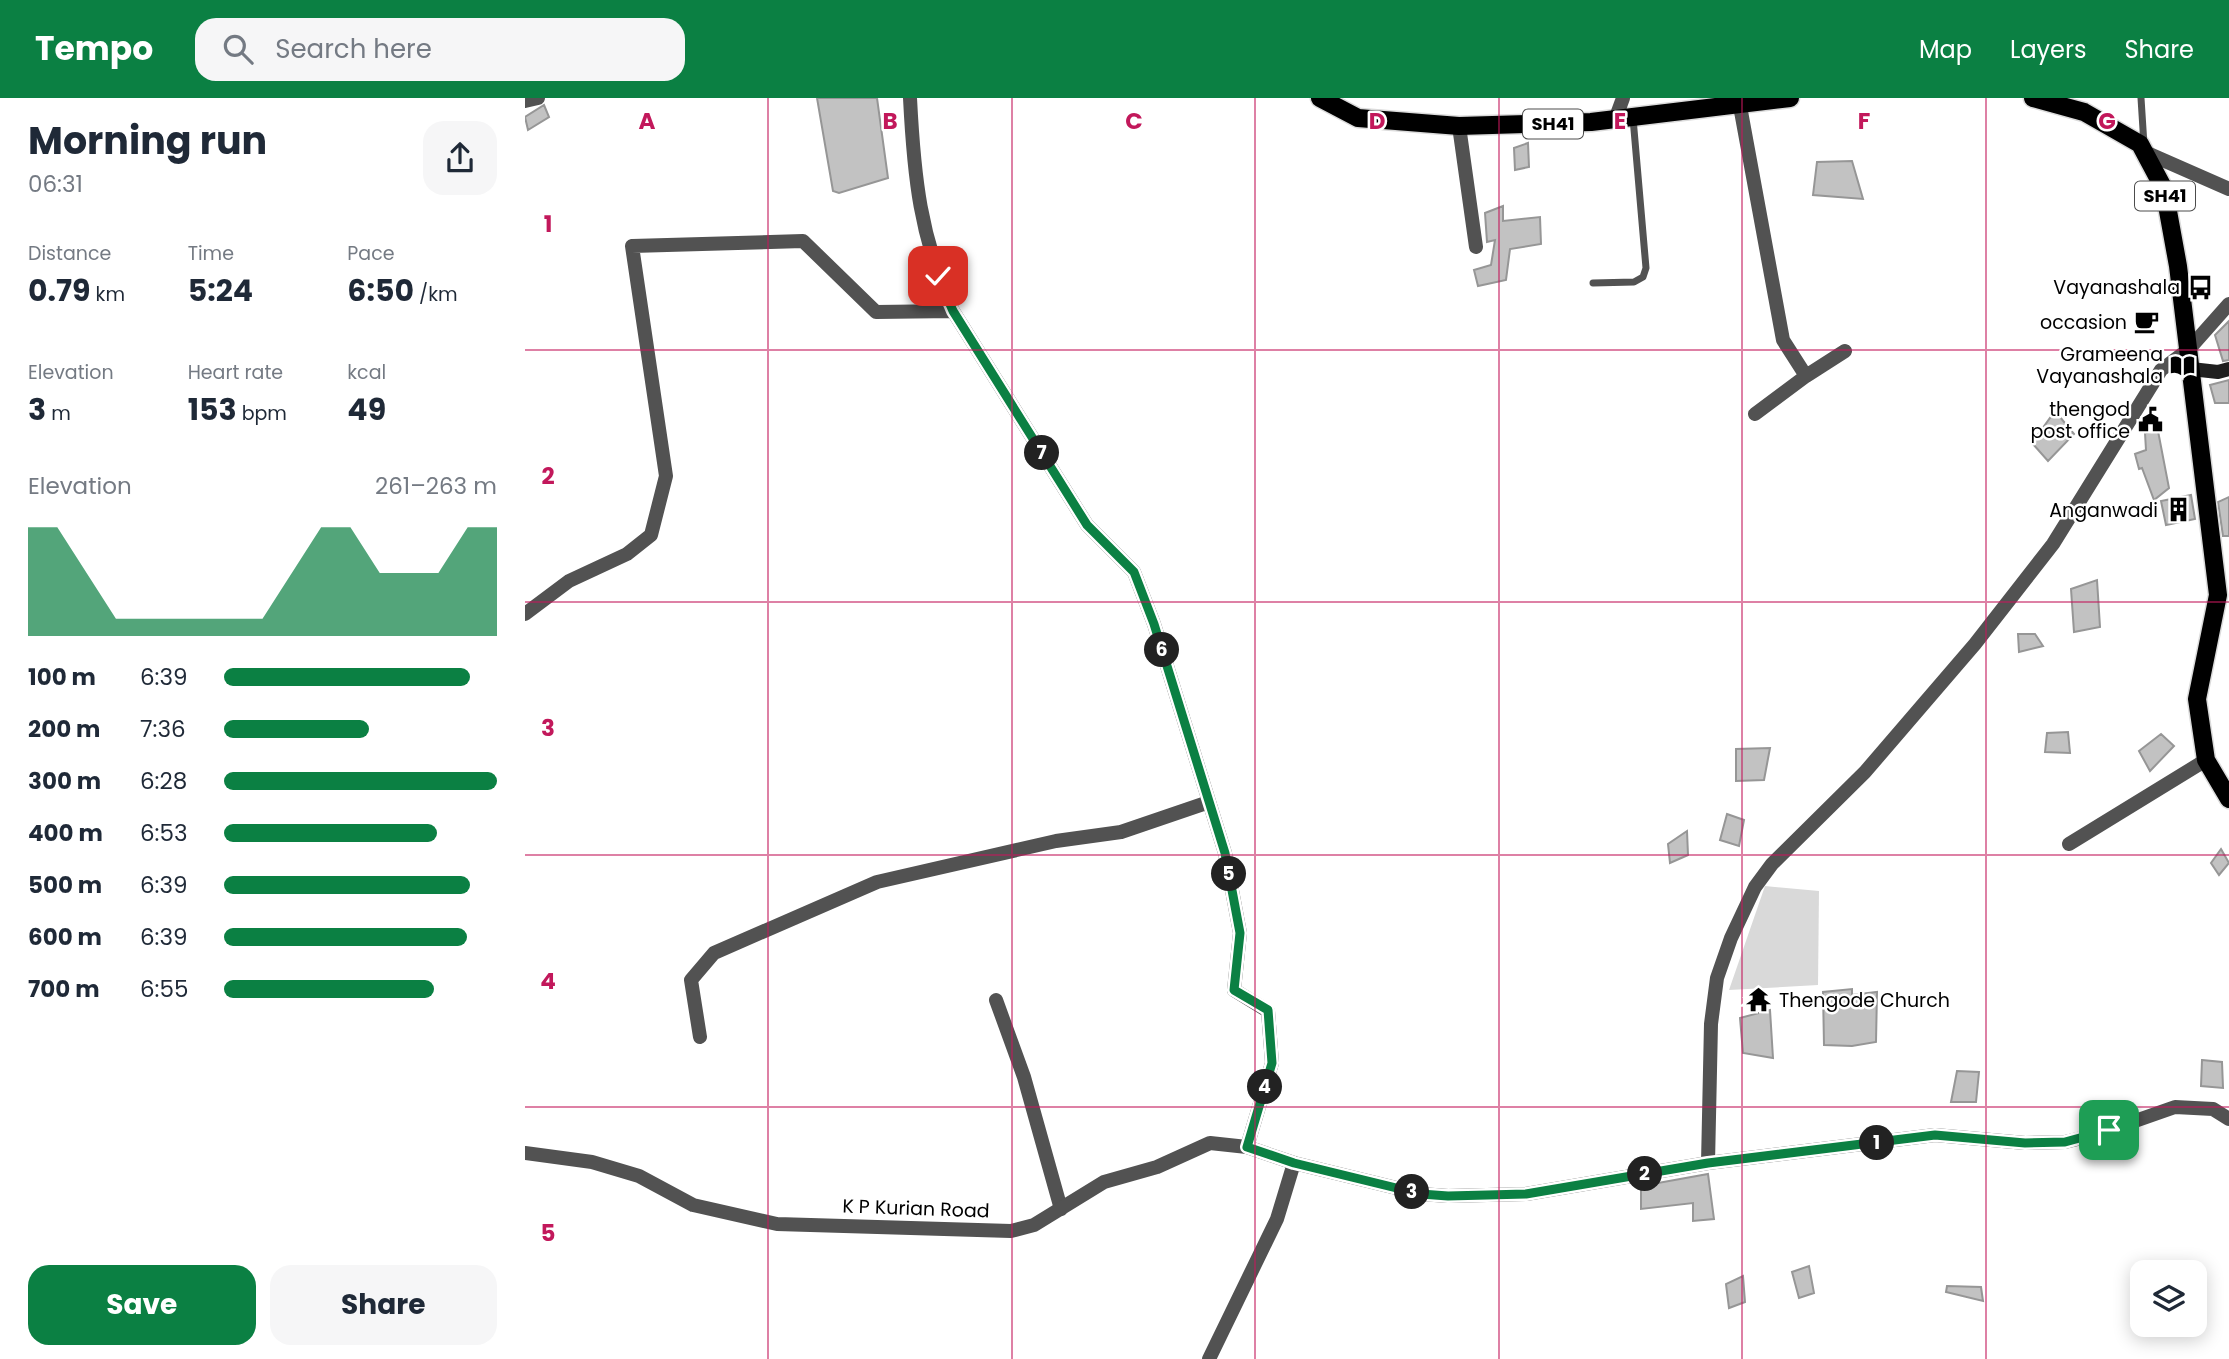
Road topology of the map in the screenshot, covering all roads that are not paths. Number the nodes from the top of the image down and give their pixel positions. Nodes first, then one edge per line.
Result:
1 (538, 98) edge
2 (910, 98) edge
3 (1320, 98) edge
4 (1623, 98) edge
5 (1790, 98) edge
6 (2033, 98) edge
7 (2141, 98) edge
8 (525, 101) edge
9 (1740, 106) junction
10 (1624, 119) junction
11 (1459, 126) junction
12 (2146, 151) junction
13 (2229, 189) edge
14 (1476, 247) dead end
15 (1593, 283) dead end
16 (2229, 304) edge
17 (953, 311) junction
18 (2189, 349) junction
19 (1845, 351) dead end
20 (2191, 369) junction
21 (2229, 369) edge
22 (1806, 376) junction
23 (1755, 414) dead end
24 (525, 614) edge
25 (2206, 760) junction
26 (2229, 799) edge
27 (1209, 802) junction
28 (2069, 844) dead end
29 (996, 1000) dead end
30 (700, 1037) dead end
31 (2229, 1119) edge
32 (1247, 1147) junction
33 (525, 1153) edge
34 (1294, 1163) junction
35 (1708, 1163) junction
36 (1061, 1209) junction
37 (1209, 1359) edge

1 - 8 street
2 - 17 street
3 - 11 main road, SH41
4 - 10 street
5 - 9 main road, SH41
6 - 12 main road
7 - 12 lane
9 - 10 main road, SH41
9 - 22 street
10 - 11 main road, SH41
10 - 15 lane
11 - 14 street
12 - 13 street
12 - 18 main road, SH41
16 - 18 street
17 - 24 street
17 - 27 street
18 - 20 main road, SH41
18 - 35 street
19 - 22 street
20 - 21 main road
20 - 25 main road, SH41
22 - 23 street
25 - 26 main road, SH41
25 - 28 street
27 - 30 street
27 - 32 street
29 - 36 street
31 - 35 street, K P Kurian Road
32 - 34 street, K P Kurian Road
32 - 36 street, K P Kurian Road
33 - 36 street, K P Kurian Road
34 - 35 street, K P Kurian Road
34 - 37 street

